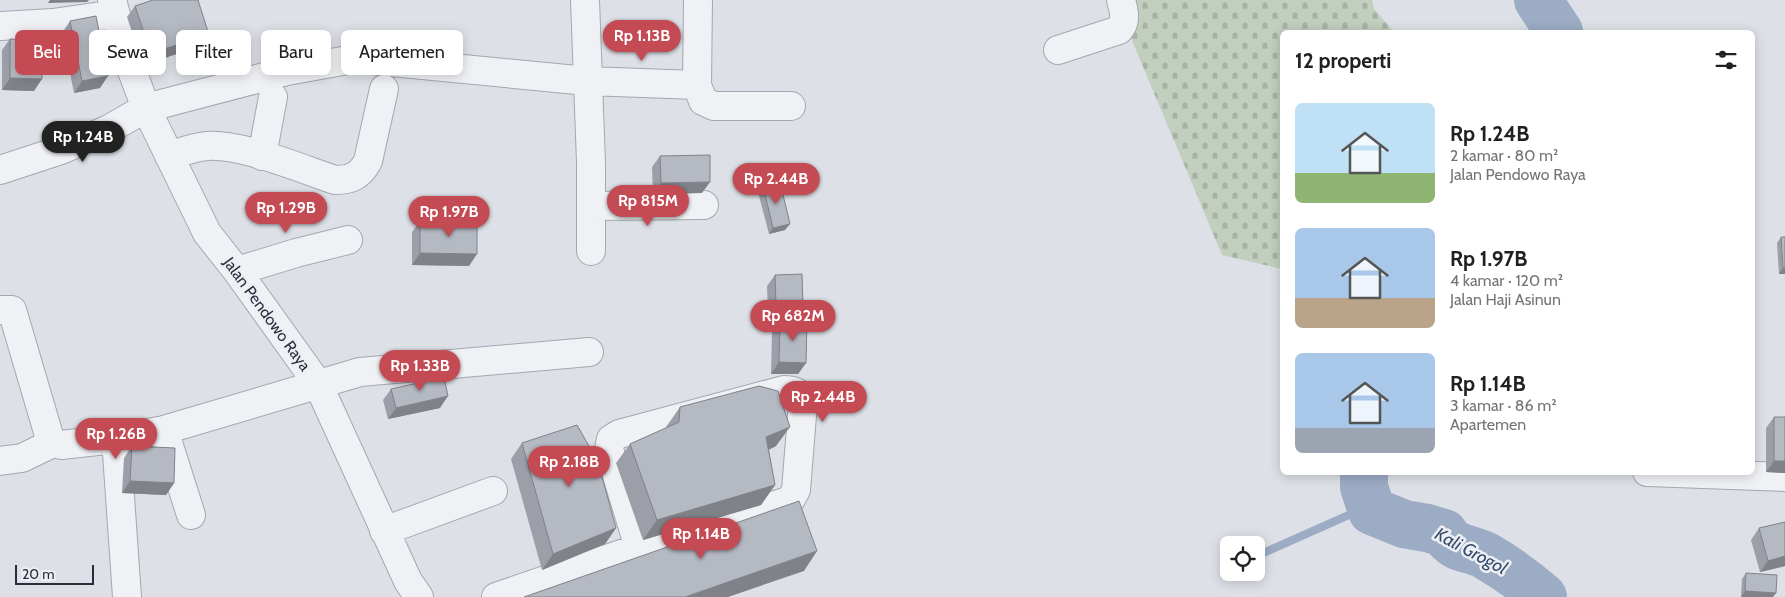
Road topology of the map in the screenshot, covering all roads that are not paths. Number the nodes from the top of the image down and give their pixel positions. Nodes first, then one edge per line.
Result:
1 (585, 0) edge
2 (698, 0) edge
3 (1122, 0) edge
4 (113, 7) edge
5 (0, 26) edge
6 (1058, 50) dead end
7 (587, 81) junction
8 (697, 85) junction
9 (384, 89) dead end
10 (273, 97) dead end
11 (792, 106) dead end
12 (146, 108) junction
13 (169, 156) junction
14 (262, 156) junction
15 (0, 170) edge
16 (704, 205) dead end
17 (591, 206) junction
18 (348, 240) dead end
19 (591, 251) dead end
20 (237, 271) junction
21 (0, 310) edge
22 (589, 352) dead end
23 (318, 384) junction
24 (164, 430) junction
25 (116, 439) junction
26 (53, 443) junction
27 (0, 461) edge
28 (1730, 475) edge
29 (1785, 477) edge
30 (493, 491) dead end
31 (191, 515) dead end
32 (384, 531) junction
33 (639, 548) junction
34 (127, 597) edge
35 (419, 597) edge
36 (496, 597) edge

1 - 7 street
2 - 8 street
3 - 6 street
4 - 5 street
4 - 12 street, Jalan Pendowo Raya
7 - 8 street
7 - 12 street
7 - 17 street
8 - 11 street
9 - 14 street
10 - 14 street
12 - 13 street, Jalan Pendowo Raya
12 - 15 street
13 - 14 street
13 - 20 street, Jalan Pendowo Raya
16 - 17 street
17 - 19 street
18 - 20 street
20 - 23 street, Jalan Pendowo Raya
21 - 26 street
22 - 23 street
23 - 24 street
23 - 32 street, Jalan Pendowo Raya
24 - 25 street
24 - 31 street
25 - 26 street
25 - 34 street
26 - 27 street
28 - 29 street
30 - 32 street
32 - 35 street, Jalan Pendowo Raya
33 - 33 street
33 - 36 street

